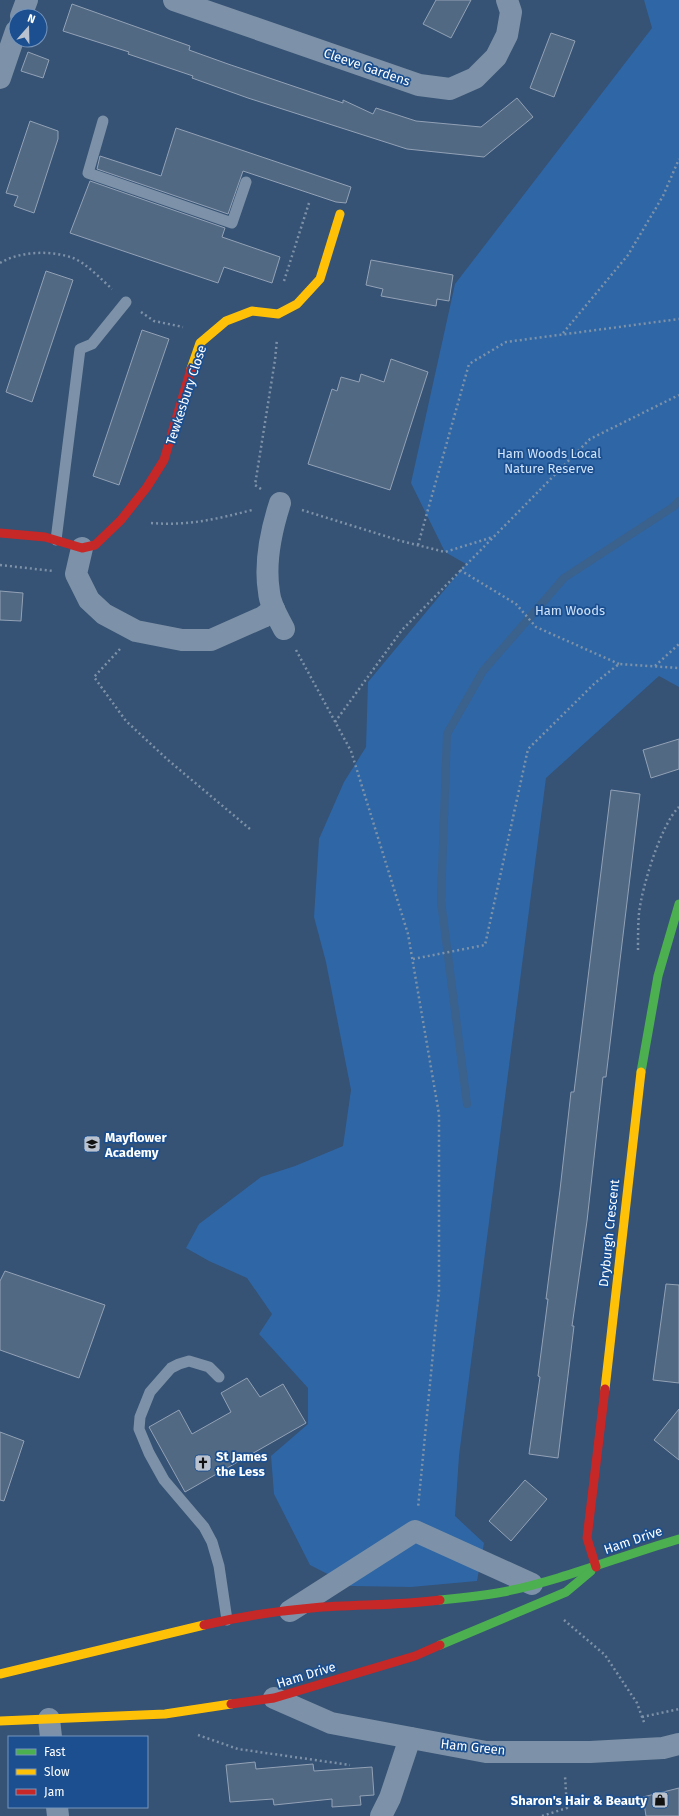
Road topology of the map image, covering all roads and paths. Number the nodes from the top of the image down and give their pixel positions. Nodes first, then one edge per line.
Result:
1 (174, 0) edge
2 (507, 0) edge
3 (10, 48) edge
4 (0, 78) edge
5 (103, 121) dead end
6 (679, 159) edge
7 (246, 182) dead end
8 (309, 203) dead end
9 (340, 214) dead end
10 (126, 302) dead end
11 (278, 314) junction
12 (679, 319) edge
13 (562, 334) junction
14 (679, 395) edge
15 (280, 503) junction
16 (121, 520) junction
17 (0, 533) edge
18 (493, 537) junction
19 (56, 540) junction
20 (418, 546) junction
21 (82, 548) junction
22 (0, 565) edge
23 (460, 570) junction
24 (76, 574) junction
25 (274, 609) junction
26 (284, 629) joint
27 (136, 631) junction
28 (679, 644) edge
29 (619, 664) junction
30 (654, 666) junction
31 (679, 668) edge
32 (335, 722) junction
33 (679, 807) edge
34 (250, 829) dead end
35 (679, 904) edge
36 (639, 957) dead end
37 (413, 959) junction
38 (219, 1377) dead end
39 (415, 1530) junction
40 (679, 1539) edge
41 (596, 1567) junction
42 (535, 1594) junction
43 (290, 1611) junction
44 (227, 1620) junction
45 (0, 1674) edge
46 (274, 1698) junction
47 (679, 1708) edge
48 (169, 1713) junction
49 (0, 1721) edge
50 (50, 1728) edge
51 (410, 1738) junction
52 (679, 1744) edge
53 (350, 1765) dead end
54 (565, 1776) dead end
55 (381, 1816) edge
56 (542, 1816) edge

1 - 2 street, Cleeve Gardens
3 - 4 street
5 - 7 lane
6 - 13 path
8 - 11 path
9 - 11 street
10 - 19 lane
11 - 15 path
11 - 16 street, Tewkesbury Close
12 - 13 path
13 - 20 path
14 - 18 path
15 - 16 path
15 - 20 path
15 - 25 street
16 - 21 street, Tewkesbury Close
17 - 19 street
18 - 20 path
18 - 23 path
19 - 21 street
21 - 24 street
22 - 24 path
23 - 29 path
23 - 32 path
24 - 27 street
25 - 26 street
25 - 27 street
26 - 32 path
27 - 34 path
28 - 30 path
29 - 30 path
29 - 37 path
30 - 31 path
32 - 37 path
33 - 36 path
35 - 41 street, Dryburgh Crescent
37 - 39 path
38 - 44 lane
39 - 42 street
39 - 43 street
40 - 41 street, Ham Drive
41 - 42 street, Ham Drive
41 - 42 street, Ham Drive
42 - 43 street, Ham Drive
42 - 46 street, Ham Drive
42 - 47 path
43 - 44 street, Ham Drive
44 - 45 street, Ham Drive
46 - 48 street, Ham Drive
46 - 51 street, Ham Green
48 - 50 street, Ham Drive
48 - 53 path
49 - 50 street, Ham Drive
51 - 52 street, Ham Green
51 - 55 street
54 - 56 path

